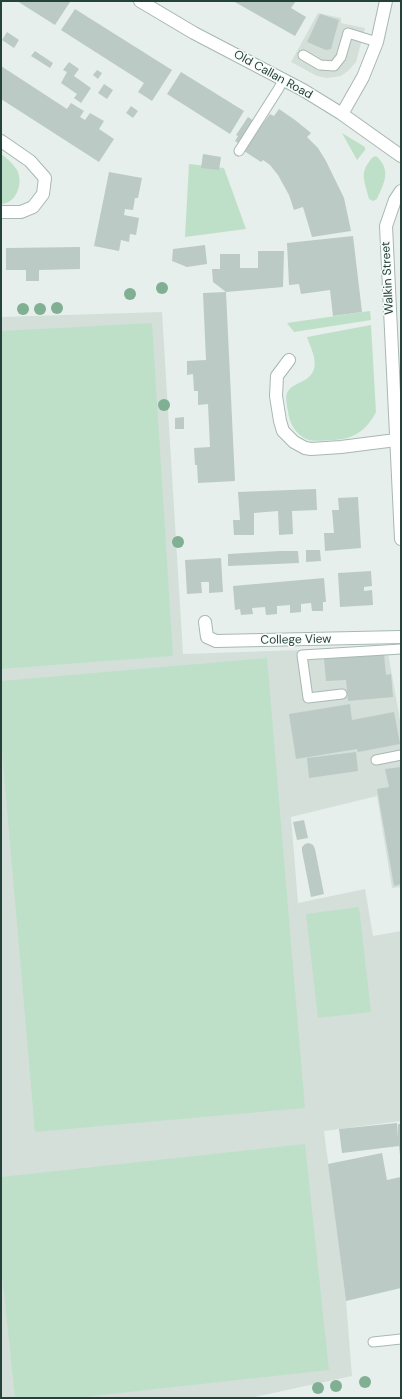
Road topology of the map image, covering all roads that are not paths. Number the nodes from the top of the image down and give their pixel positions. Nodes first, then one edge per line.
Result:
1 (140, 1) edge
2 (386, 1) edge
3 (377, 42) junction
4 (303, 55) dead end
5 (283, 80) junction
6 (342, 114) junction
7 (1, 141) edge
8 (239, 151) dead end
9 (401, 156) edge
10 (401, 191) edge
11 (1, 212) edge
12 (289, 360) dead end
13 (396, 440) junction
14 (401, 539) edge
15 (205, 622) dead end
16 (401, 637) edge
17 (401, 649) edge
18 (342, 694) dead end
19 (401, 755) edge
20 (376, 760) dead end
21 (401, 1338) edge
22 (373, 1342) dead end

1 - 5 street, Old Callan Road
2 - 3 street
3 - 4 lane
3 - 6 street
5 - 6 street, Old Callan Road
5 - 8 lane
6 - 9 street, Old Callan Road
7 - 11 street
10 - 13 street, Walkin Street
12 - 13 street
13 - 14 street, Walkin Street
15 - 16 street, College View
17 - 18 lane
19 - 20 lane
21 - 22 lane

